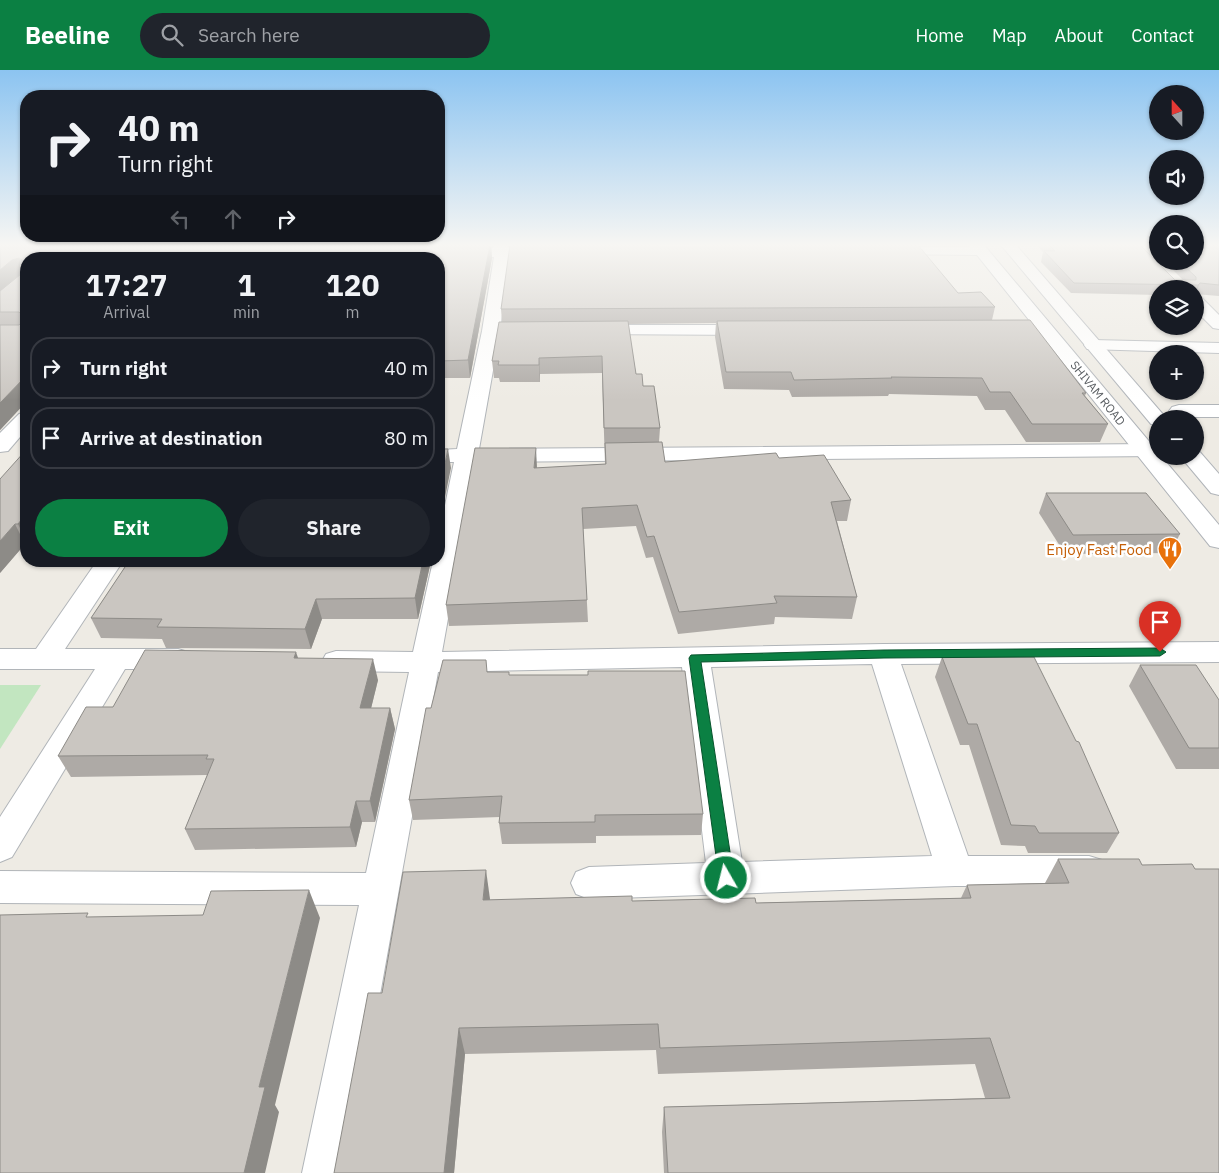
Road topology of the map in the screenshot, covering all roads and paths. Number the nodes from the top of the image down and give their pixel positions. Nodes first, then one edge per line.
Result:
1 (501, 296) edge
2 (1019, 296) edge
3 (1052, 296) edge
4 (1204, 310) edge
5 (1219, 324) edge
6 (1026, 329) edge
7 (1046, 329) junction
8 (580, 330) edge
9 (768, 330) edge
10 (1093, 345) junction
11 (1219, 348) edge
12 (1149, 410) edge
13 (1204, 411) edge
14 (1219, 411) edge
15 (20, 429) edge
16 (1149, 448) edge
17 (1149, 450) edge
18 (6, 454) edge
19 (445, 456) edge
20 (468, 456) junction
21 (1162, 465) edge
22 (1199, 465) edge
23 (1218, 487) edge
24 (1219, 541) edge
25 (106, 567) edge
26 (1219, 652) edge
27 (884, 654) junction
28 (117, 658) junction
29 (695, 658) junction
30 (0, 659) edge
31 (44, 659) junction
32 (207, 659) edge
33 (307, 660) edge
34 (427, 662) junction
35 (0, 847) edge
36 (1121, 870) edge
37 (955, 871) junction
38 (726, 878) junction
39 (589, 883) dead end
40 (0, 887) edge
41 (381, 888) junction
42 (325, 1173) edge

1 - 20 street
2 - 7 street, SHIVAM ROAD
3 - 10 street, SHIVAM ROAD
4 - 5 street
6 - 7 street
7 - 16 street, SHIVAM ROAD
8 - 9 street
10 - 11 street
10 - 12 street, SHIVAM ROAD
13 - 14 street
15 - 18 street
17 - 20 street
19 - 20 street
20 - 34 street
21 - 24 street, SHIVAM ROAD
22 - 23 street
25 - 31 street
26 - 27 street
27 - 29 street
27 - 37 street
28 - 31 street
28 - 32 street
28 - 35 street
29 - 34 street
29 - 38 street
30 - 31 street
33 - 34 street
34 - 41 street
36 - 37 street
37 - 38 street
38 - 39 street
40 - 41 street
41 - 42 street

